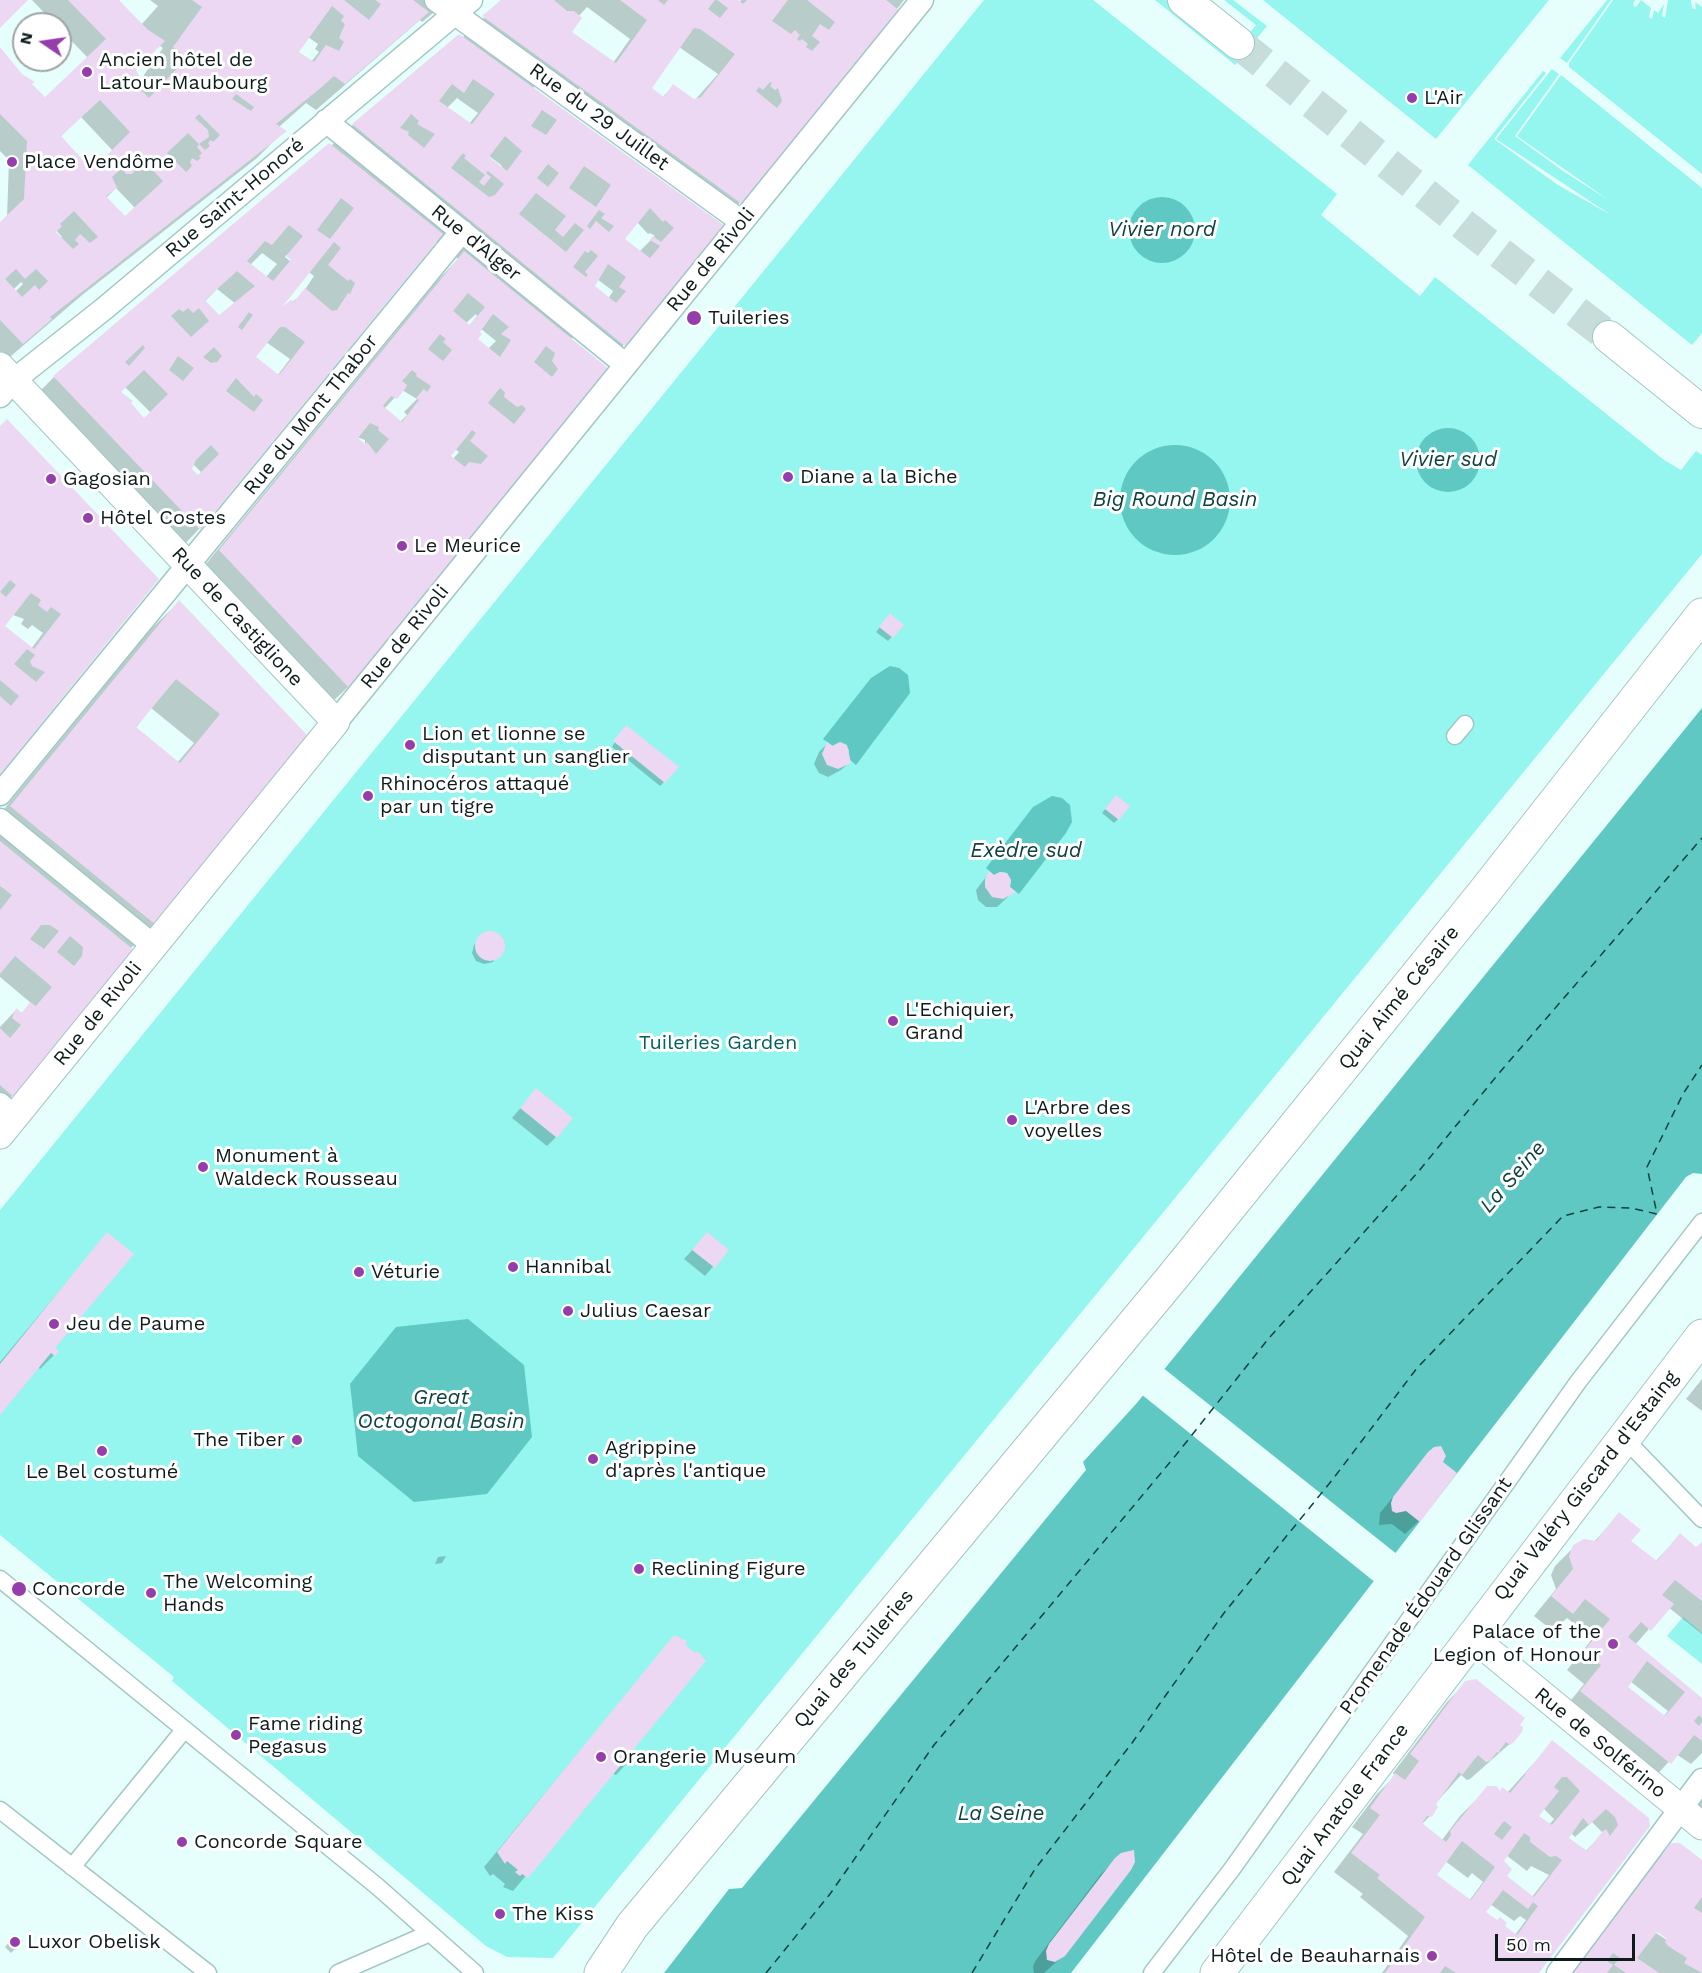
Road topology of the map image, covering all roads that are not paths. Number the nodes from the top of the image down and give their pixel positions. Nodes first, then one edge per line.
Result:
1 (436, 0) edge
2 (1184, 0) edge
3 (917, 2) edge
4 (463, 7) edge
5 (1238, 43) tunnel mouth
6 (326, 121) junction
7 (742, 222) junction
8 (462, 231) junction
9 (1609, 336) tunnel mouth
10 (626, 365) junction
11 (5, 381) edge
12 (1702, 412) edge
13 (189, 565) junction
14 (1702, 615) edge
15 (336, 722) junction
16 (0, 794) edge
17 (0, 820) edge
18 (154, 945) junction
19 (5, 1118) edge
20 (1702, 1222) edge
21 (1702, 1335) edge
22 (1089, 1376) joint
23 (1623, 1437) junction
24 (1702, 1519) edge
25 (0, 1579) edge
26 (1471, 1636) junction
27 (184, 1730) junction
28 (1702, 1780) edge
29 (1680, 1808) junction
30 (0, 1810) edge
31 (1702, 1826) edge
32 (72, 1867) junction
33 (632, 1926) junction
34 (430, 1933) junction
35 (208, 1973) edge
36 (338, 1973) edge
37 (475, 1973) edge
38 (584, 1973) edge
39 (601, 1973) edge
40 (1152, 1973) edge
41 (1217, 1973) edge
42 (1558, 1973) edge

1 - 4 street, Rue du 29 Juillet
2 - 5 main road
3 - 7 street, Rue de Rivoli
4 - 6 street, Rue Saint-Honoré
4 - 7 street, Rue du 29 Juillet
6 - 8 street, Rue d'Alger
6 - 11 street, Rue Saint-Honoré
7 - 10 street, Rue de Rivoli
8 - 10 street, Rue d'Alger
8 - 13 street, Rue du Mont Thabor
9 - 12 main road
10 - 15 street, Rue de Rivoli
11 - 13 street, Rue de Castiglione
13 - 15 street, Rue de Castiglione
13 - 16 street, Rue du Mont Thabor
14 - 22 main road, Quai Aimé Césaire
15 - 18 street, Rue de Rivoli
17 - 18 street
18 - 19 street, Rue de Rivoli
20 - 40 street, Promenade Édouard Glissant
21 - 23 main road, Quai Valéry Giscard d'Estaing
22 - 33 main road, Quai des Tuileries
23 - 24 street
23 - 26 main road, Quai Valéry Giscard d'Estaing
25 - 27 street
26 - 29 street, Rue de Solférino
26 - 41 main road, Quai Anatole France
27 - 32 street
27 - 34 street
28 - 29 street
29 - 31 street, Rue de Solférino
29 - 42 street
30 - 32 street
32 - 35 street
33 - 38 main road
33 - 39 main road, Quai des Tuileries
34 - 36 street
34 - 37 street

